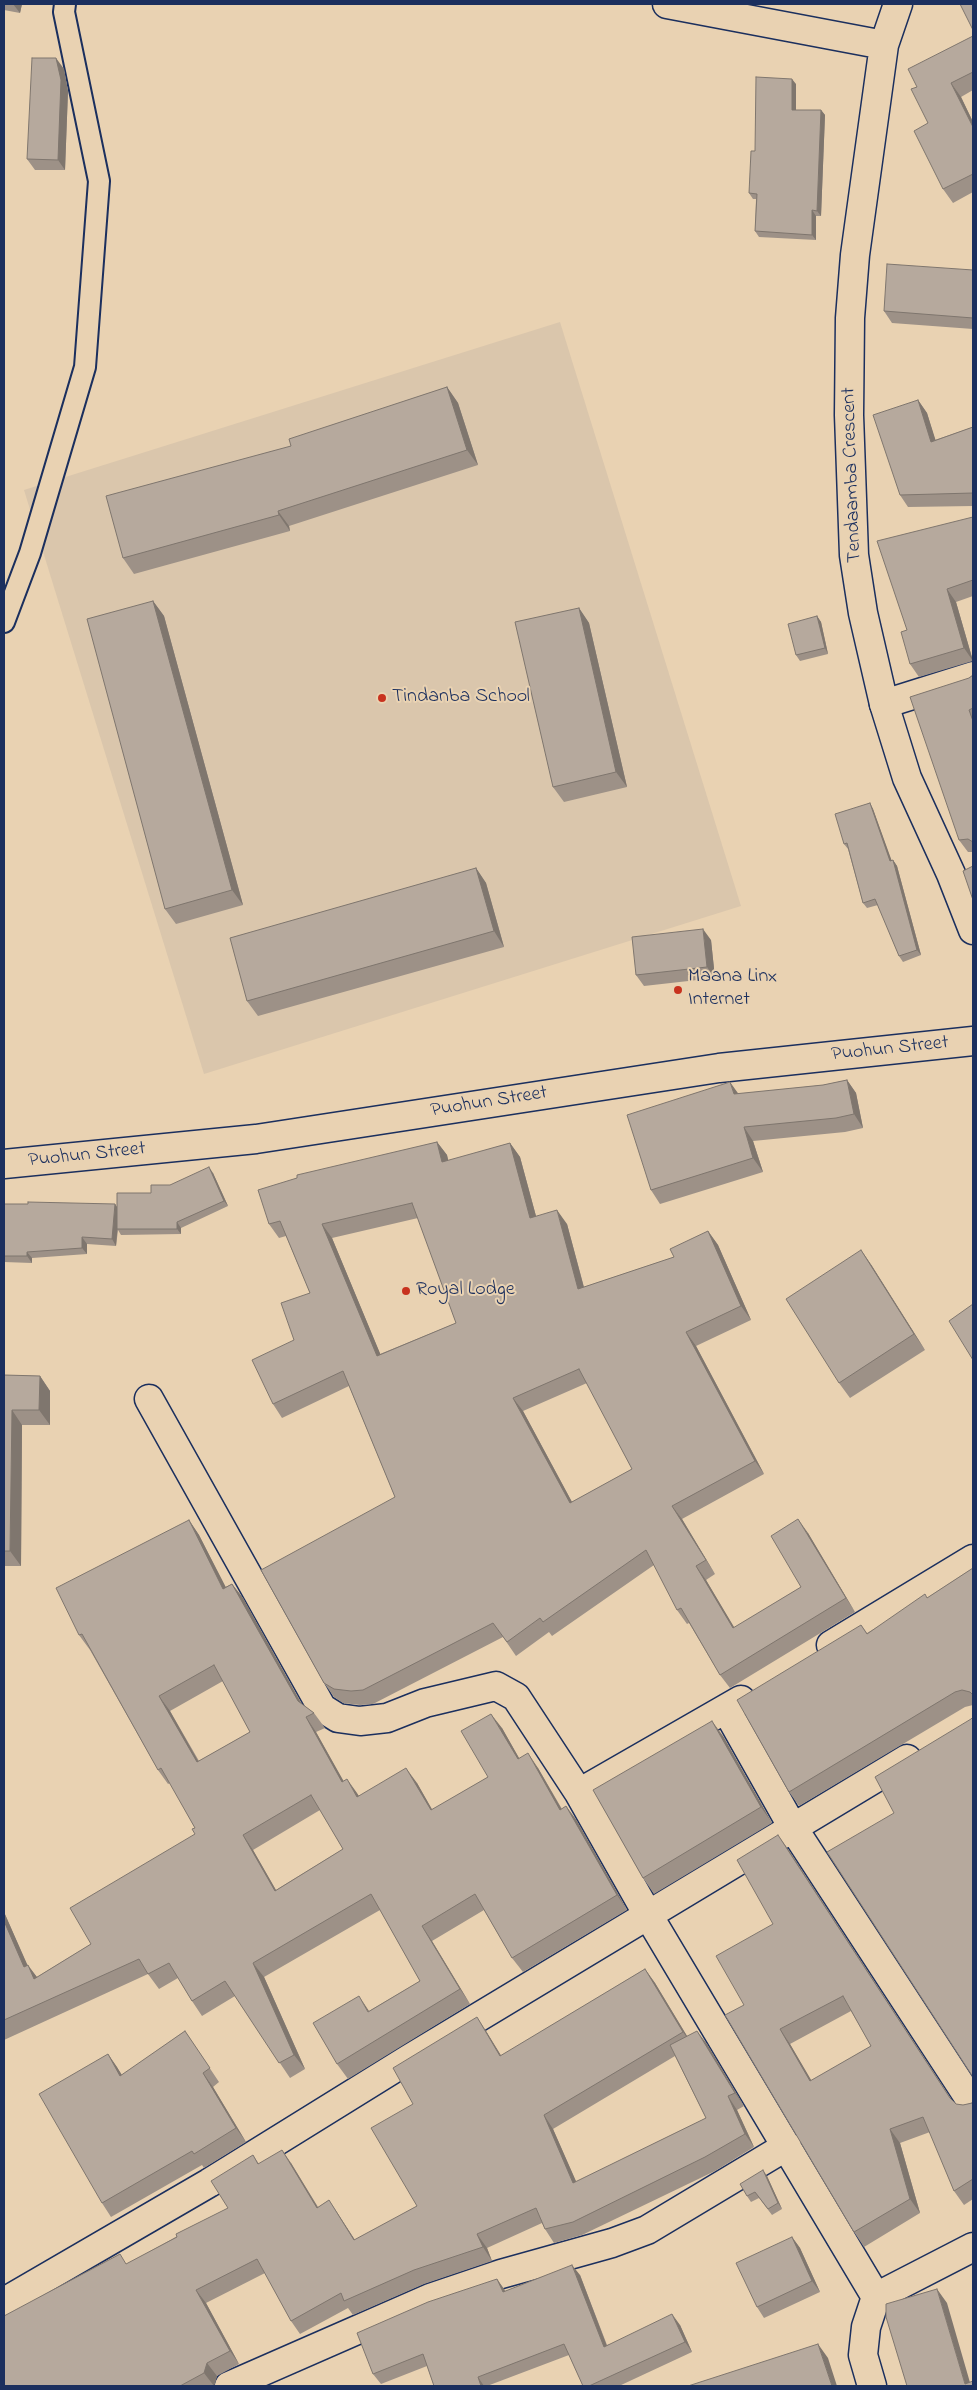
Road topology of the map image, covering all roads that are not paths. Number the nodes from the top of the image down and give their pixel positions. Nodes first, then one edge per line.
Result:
1 (65, 4) edge
2 (666, 4) edge
3 (898, 4) edge
4 (884, 45) junction
5 (4, 622) edge
6 (973, 676) edge
7 (884, 704) junction
8 (962, 871) edge
9 (973, 930) edge
10 (973, 1041) edge
11 (4, 1164) edge
12 (149, 1399) dead end
13 (973, 1559) edge
14 (811, 1657) edge
15 (760, 1688) edge
16 (726, 1709) junction
17 (927, 1747) edge
18 (579, 1792) junction
19 (793, 1828) junction
20 (648, 1915) junction
21 (973, 2104) edge
22 (787, 2146) junction
23 (973, 2247) edge
24 (876, 2297) junction
25 (4, 2302) edge
26 (229, 2386) edge
27 (872, 2386) edge

1 - 5 lane
2 - 4 street
3 - 4 street, Tendaamba Crescent
4 - 7 street, Tendaamba Crescent
6 - 7 street
7 - 8 street, Tendaamba Crescent
8 - 9 street, Tendaamba Crescent
10 - 11 street, Puohun Street
12 - 18 street
13 - 14 street
15 - 16 street
16 - 18 street
16 - 19 street
17 - 19 street
18 - 20 street
19 - 20 street
19 - 21 street
20 - 22 street
20 - 25 street
22 - 24 street
22 - 26 street
23 - 24 street
24 - 27 street

